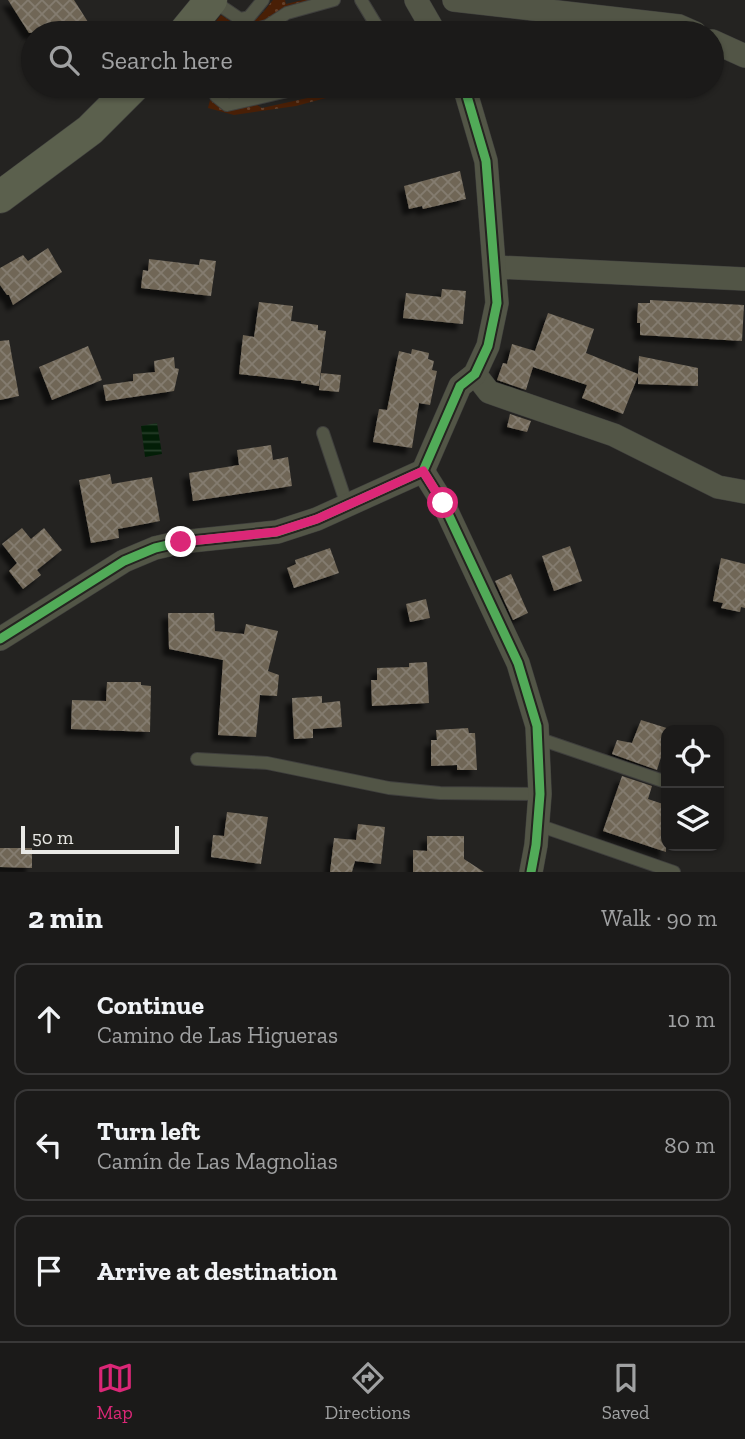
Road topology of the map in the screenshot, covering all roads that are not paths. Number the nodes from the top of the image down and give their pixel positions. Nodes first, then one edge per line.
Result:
1 (211, 0) edge
2 (263, 0) edge
3 (334, 0) edge
4 (361, 0) edge
5 (454, 0) edge
6 (425, 3) edge
7 (194, 21) edge
8 (275, 21) edge
9 (374, 21) edge
10 (431, 21) edge
11 (636, 21) edge
12 (724, 46) edge
13 (745, 56) edge
14 (122, 98) edge
15 (219, 98) edge
16 (259, 98) edge
17 (468, 98) edge
18 (0, 197) edge
19 (496, 268) junction
20 (745, 279) edge
21 (475, 374) junction
22 (323, 433) dead end
23 (423, 471) junction
24 (745, 492) edge
25 (347, 505) junction
26 (0, 639) edge
27 (537, 738) junction
28 (198, 759) dead end
29 (661, 780) edge
30 (540, 794) junction
31 (538, 825) junction
32 (531, 872) edge
33 (674, 872) edge

1 - 2 lane
1 - 7 street
3 - 8 lane
4 - 9 lane
5 - 11 street
6 - 10 street
12 - 13 street
14 - 18 street
15 - 16 lane
17 - 19 street
19 - 20 street
19 - 21 street
21 - 23 street
21 - 24 street
22 - 25 lane
23 - 25 street
23 - 27 street
25 - 26 street
27 - 29 lane
27 - 30 street
28 - 30 lane
30 - 31 street
31 - 32 street
31 - 33 lane

